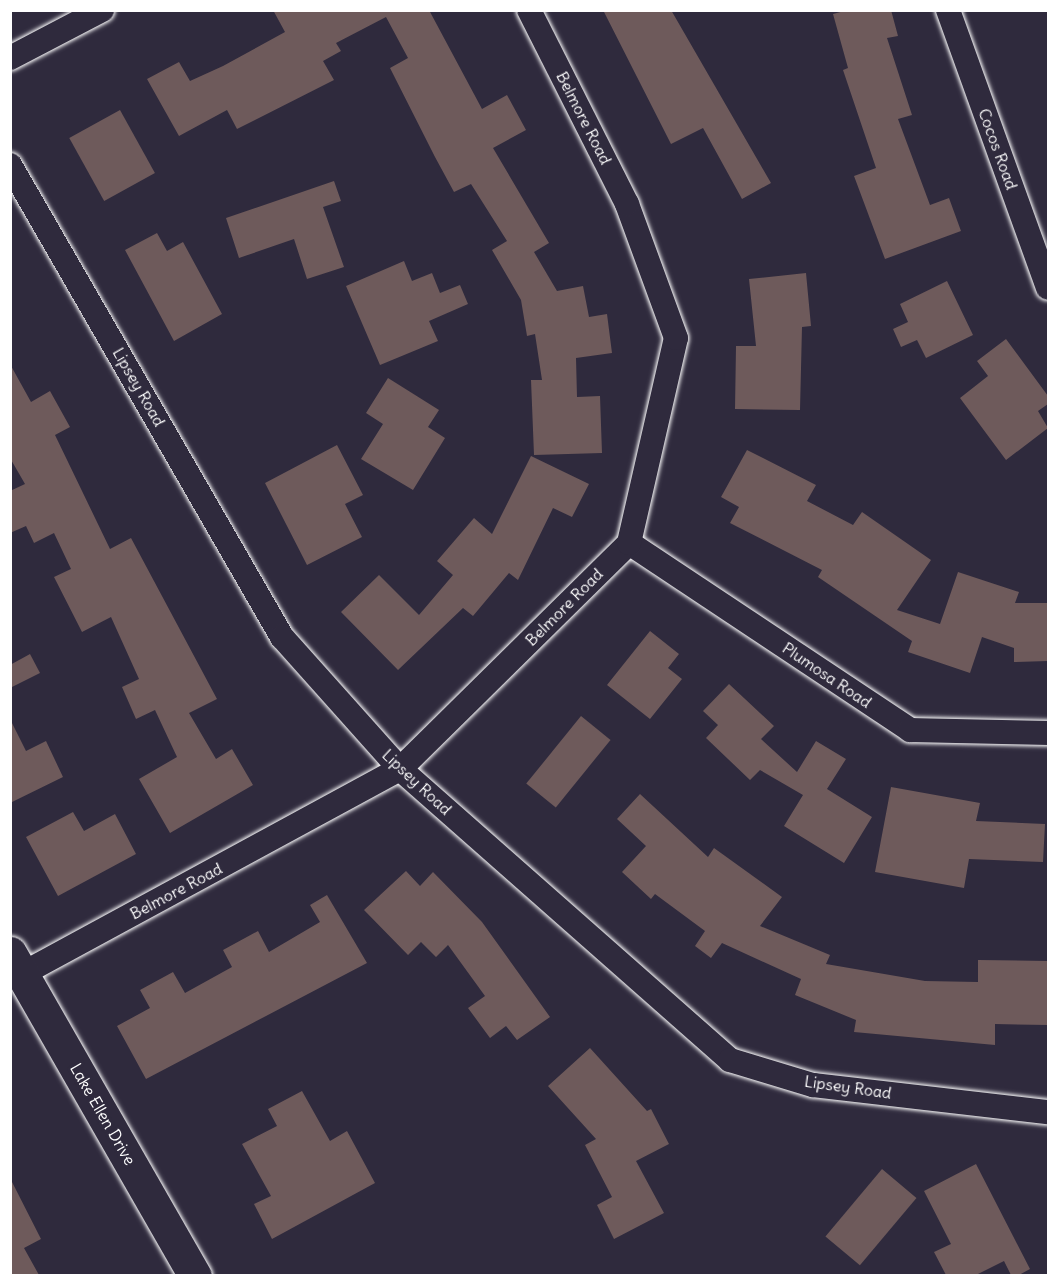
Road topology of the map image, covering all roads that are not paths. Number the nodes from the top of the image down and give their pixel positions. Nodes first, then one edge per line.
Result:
1 (102, 10) edge
2 (529, 10) edge
3 (948, 10) edge
4 (10, 58) edge
5 (10, 165) edge
6 (1048, 288) edge
7 (629, 543) junction
8 (1048, 733) edge
9 (400, 769) junction
10 (16, 964) edge
11 (1048, 1112) edge
12 (195, 1275) edge

1 - 4 street
2 - 7 street, Belmore Road
3 - 6 street, Cocos Road
5 - 9 street, Lipsey Road
7 - 8 street, Plumosa Road
7 - 9 street, Belmore Road
9 - 10 street, Belmore Road
9 - 11 street, Lipsey Road
10 - 12 street, Lake Ellen Drive

